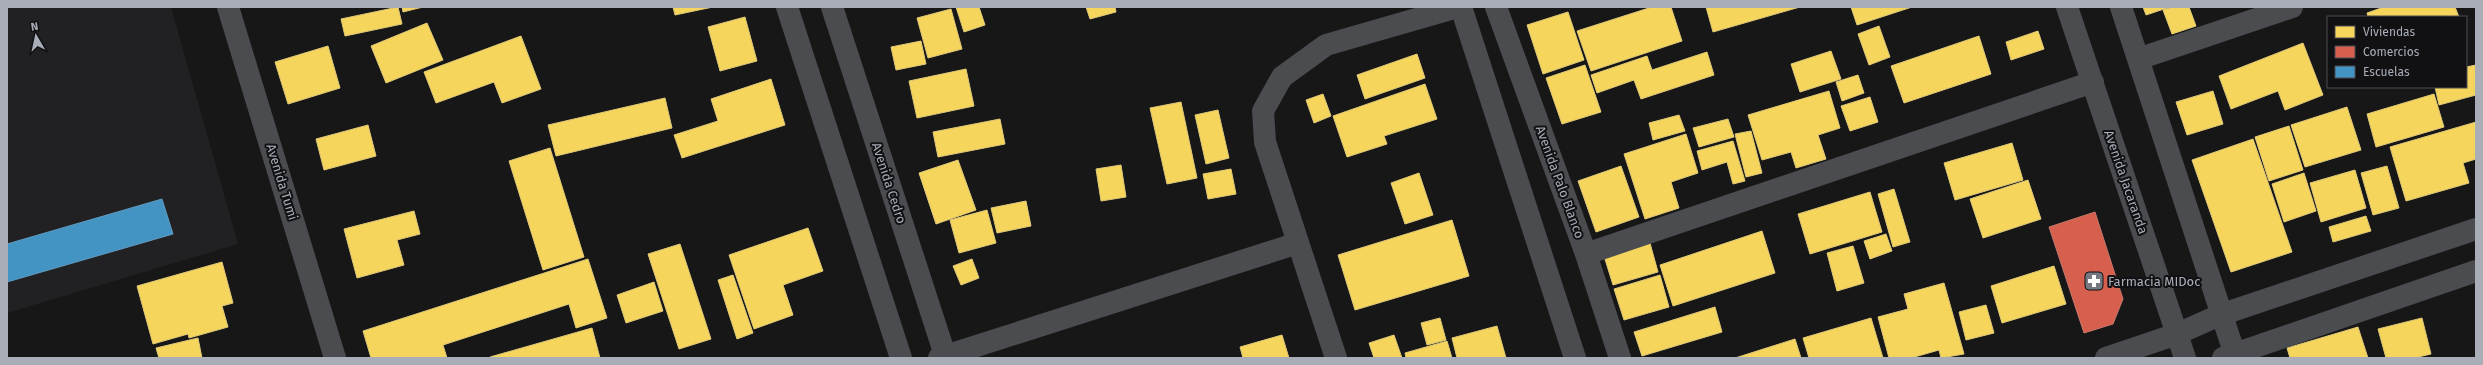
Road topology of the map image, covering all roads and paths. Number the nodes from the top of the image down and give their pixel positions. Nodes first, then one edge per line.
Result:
1 (228, 7) edge
2 (787, 7) edge
3 (832, 7) edge
4 (1458, 7) edge
5 (1461, 7) edge
6 (1496, 7) edge
7 (2067, 7) edge
8 (2121, 7) edge
9 (2292, 7) edge
10 (2138, 60) junction
11 (2093, 82) junction
12 (2476, 229) edge
13 (1298, 243) junction
14 (1586, 254) junction
15 (2476, 271) edge
16 (2220, 315) junction
17 (2177, 334) junction
18 (943, 357) edge
19 (2231, 357) edge
20 (335, 358) edge
21 (901, 358) edge
22 (1336, 358) edge
23 (1575, 358) edge
24 (1620, 358) edge
25 (2106, 358) edge
26 (2185, 358) edge

1 - 20 street, Avenida Tumi
2 - 21 street
3 - 18 street, Avenida Cedro
4 - 13 street
5 - 23 street
6 - 14 street, Avenida Palo Blanco
7 - 11 street, Avenida Jacaranda
8 - 10 street
9 - 10 street
10 - 16 street
11 - 14 street
11 - 17 street, Avenida Jacaranda
12 - 16 street
13 - 18 street
13 - 22 street
14 - 24 street, Avenida Palo Blanco
15 - 19 street
16 - 17 street
16 - 19 street
17 - 25 street
17 - 26 street, Avenida Jacaranda

